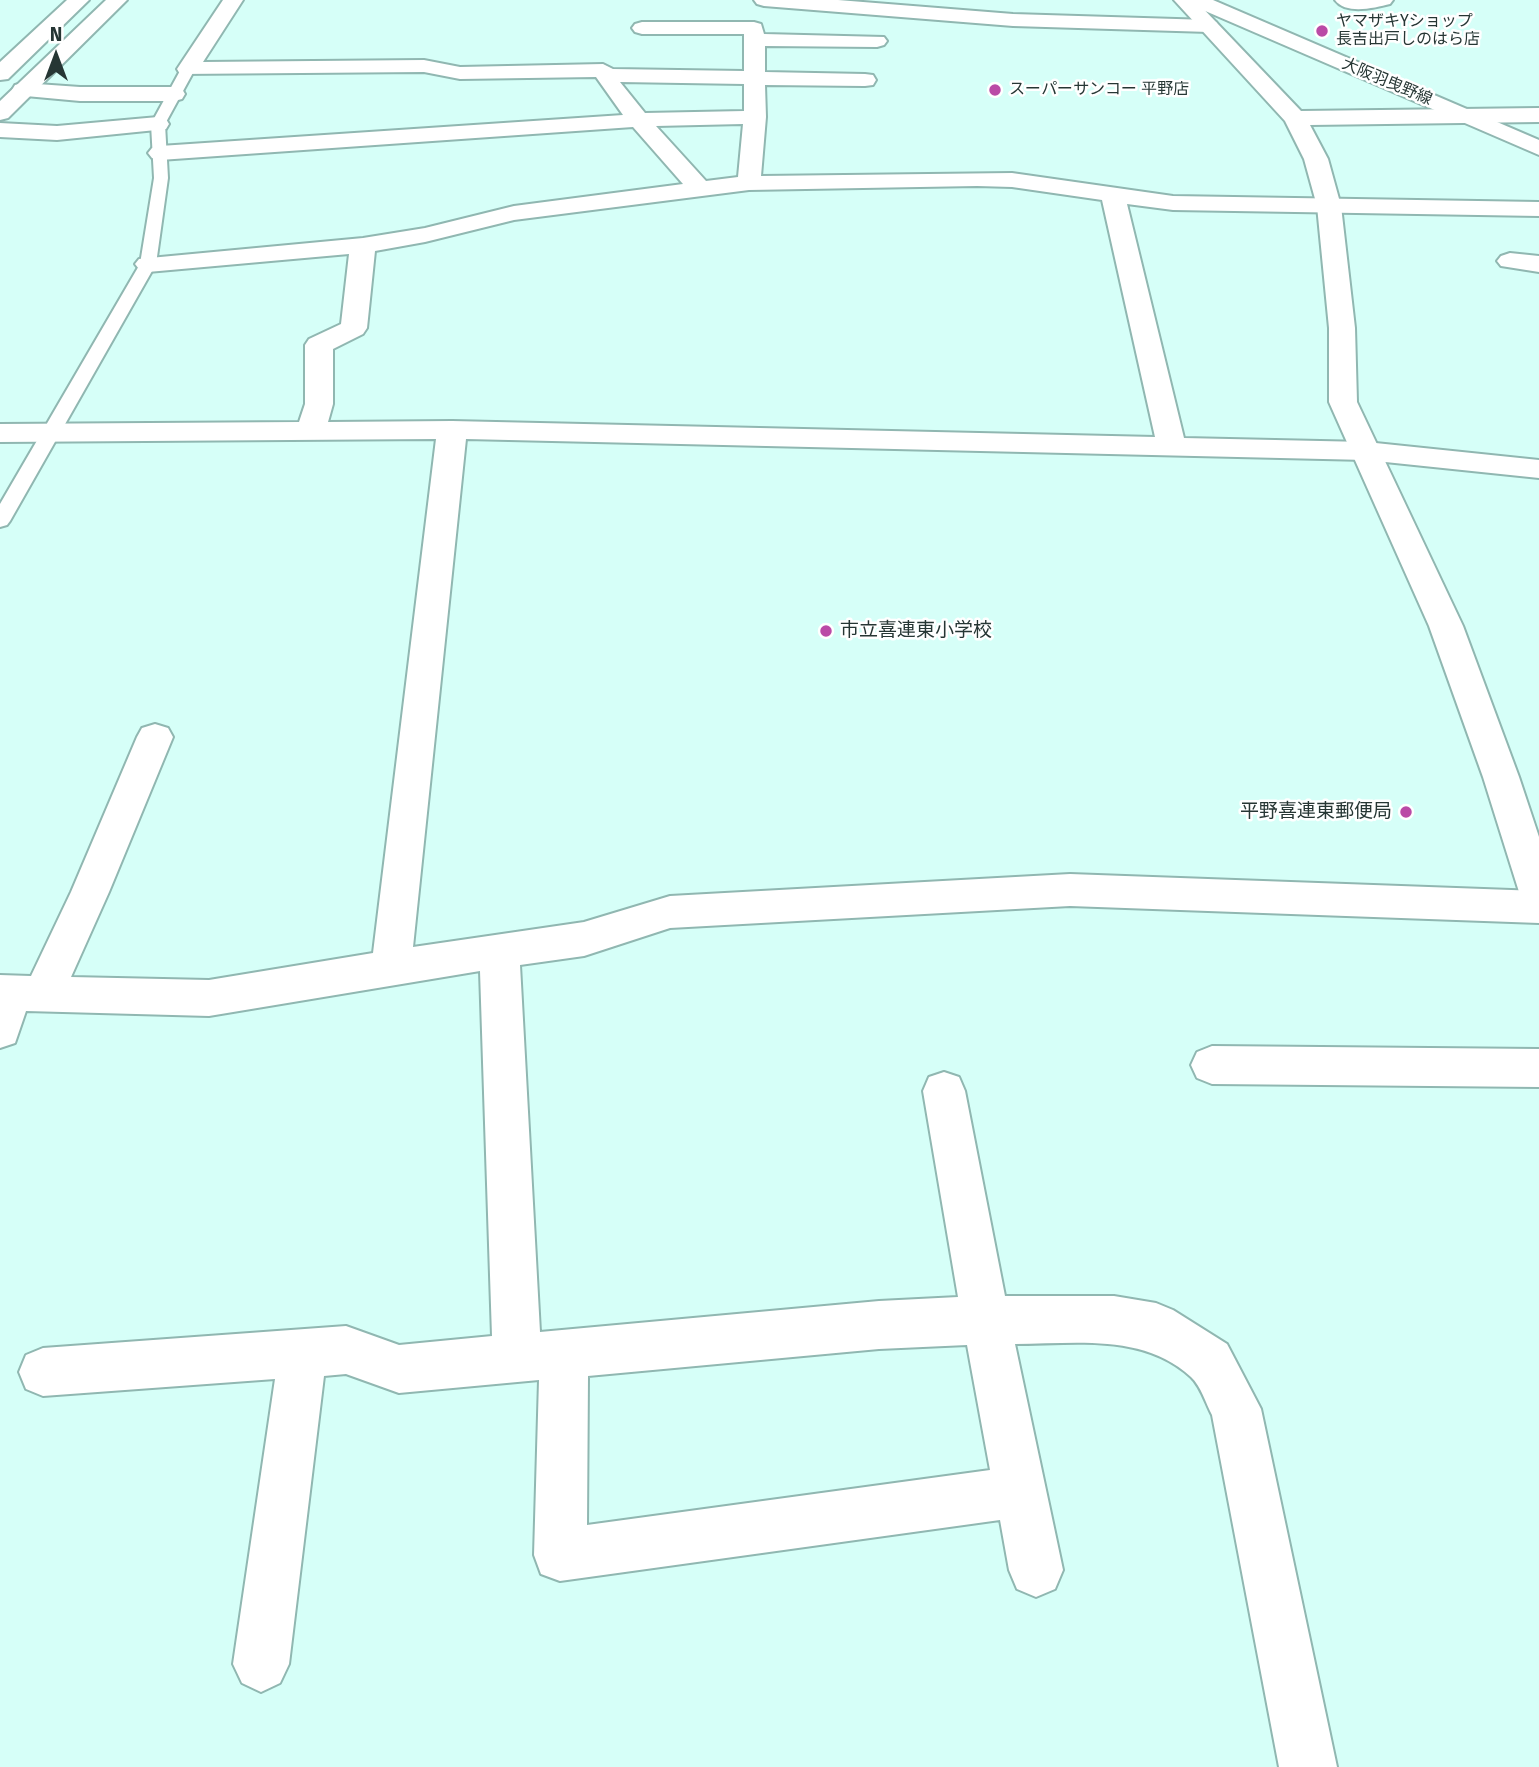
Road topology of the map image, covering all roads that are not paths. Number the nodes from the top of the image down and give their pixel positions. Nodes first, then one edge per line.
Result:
1 (79, 0) edge
2 (117, 0) edge
3 (233, 0) edge
4 (764, 0) edge
5 (1184, 0) edge
6 (1195, 0) edge
7 (1345, 0) edge
8 (1382, 0) edge
9 (1209, 26) junction
10 (642, 28) dead end
11 (754, 40) junction
12 (877, 41) dead end
13 (188, 69) junction
14 (0, 74) edge
15 (607, 75) junction
16 (754, 79) junction
17 (865, 80) dead end
18 (23, 90) junction
19 (174, 94) junction
20 (0, 113) edge
21 (1464, 115) junction
22 (1539, 116) edge
23 (755, 117) junction
24 (1295, 118) junction
25 (640, 121) junction
26 (158, 124) junction
27 (0, 130) edge
28 (1539, 148) edge
29 (160, 153) junction
30 (749, 183) junction
31 (702, 191) junction
32 (1113, 194) junction
33 (1329, 206) junction
34 (1539, 209) edge
35 (363, 245) junction
36 (1510, 261) dead end
37 (148, 264) junction
38 (1539, 264) edge
39 (452, 430) junction
40 (310, 431) junction
41 (0, 433) edge
42 (49, 434) junction
43 (1172, 447) junction
44 (1366, 451) junction
45 (1539, 469) edge
46 (0, 521) edge
47 (155, 737) dead end
48 (1539, 895) edge
49 (1539, 907) edge
50 (499, 951) junction
51 (391, 967) junction
52 (13, 1003) edge
53 (1212, 1065) dead end
54 (1539, 1068) edge
55 (944, 1091) dead end
56 (986, 1320) junction
57 (303, 1353) junction
58 (540, 1356) junction
59 (43, 1372) dead end
60 (1021, 1491) junction
61 (1036, 1570) dead end
62 (261, 1664) dead end
63 (1308, 1767) edge

1 - 14 street
2 - 18 street
3 - 13 street
4 - 9 street
5 - 9 street
6 - 21 street, 大阪羽曳野線
7 - 8 street
9 - 24 street
10 - 11 street
11 - 12 street
11 - 16 street
13 - 15 street
13 - 19 lane
15 - 16 street
15 - 25 street
16 - 17 street
16 - 23 street
18 - 19 street
18 - 20 street
19 - 26 lane
21 - 22 street
21 - 24 street
21 - 28 street, 大阪羽曳野線
23 - 25 street
23 - 30 street
24 - 33 street
25 - 29 street
25 - 31 street
26 - 27 street
26 - 29 lane
29 - 37 lane
30 - 31 street
30 - 32 street
31 - 35 street
32 - 33 street
32 - 43 street
33 - 34 street
33 - 44 street
35 - 37 street
35 - 40 street
36 - 38 street
37 - 42 lane
39 - 40 street
39 - 43 street
39 - 51 street
40 - 42 street
41 - 42 street
42 - 46 lane
43 - 44 street
44 - 45 street
44 - 48 street
47 - 52 street
49 - 50 street
50 - 51 street
50 - 58 street
51 - 52 street
53 - 54 street
55 - 56 street
56 - 58 street
56 - 60 street
56 - 63 street
57 - 58 street
57 - 59 street
57 - 62 street
58 - 60 street
60 - 61 street

